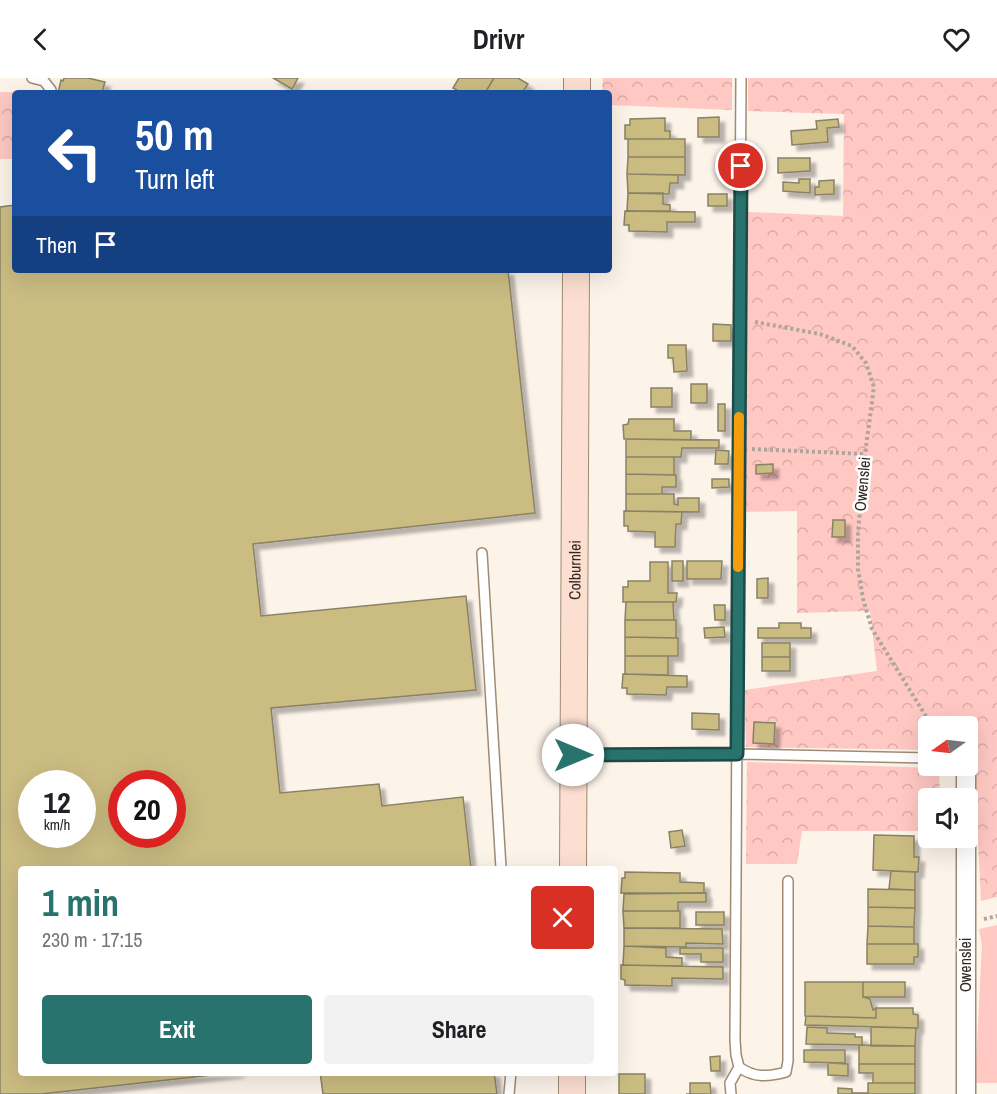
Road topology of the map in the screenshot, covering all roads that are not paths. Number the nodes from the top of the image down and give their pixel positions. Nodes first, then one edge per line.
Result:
1 (32, 78) edge
2 (741, 78) edge
3 (51, 90) dead end
4 (576, 273) edge
5 (482, 553) dead end
6 (737, 754) junction
7 (573, 755) junction
8 (918, 758) edge
9 (966, 848) edge
10 (501, 866) edge
11 (573, 866) edge
12 (788, 881) dead end
13 (739, 1067) junction
14 (511, 1076) edge
15 (572, 1076) edge
16 (509, 1094) edge
17 (572, 1094) edge
18 (731, 1094) edge
19 (966, 1094) edge

1 - 3 lane
2 - 6 lane
4 - 7 street, Colburnlei
5 - 10 lane
6 - 7 lane
6 - 8 lane
6 - 13 lane
7 - 11 street, Colburnlei
9 - 19 street, Owenslei
12 - 13 lane
13 - 18 lane
14 - 16 lane
15 - 17 street

